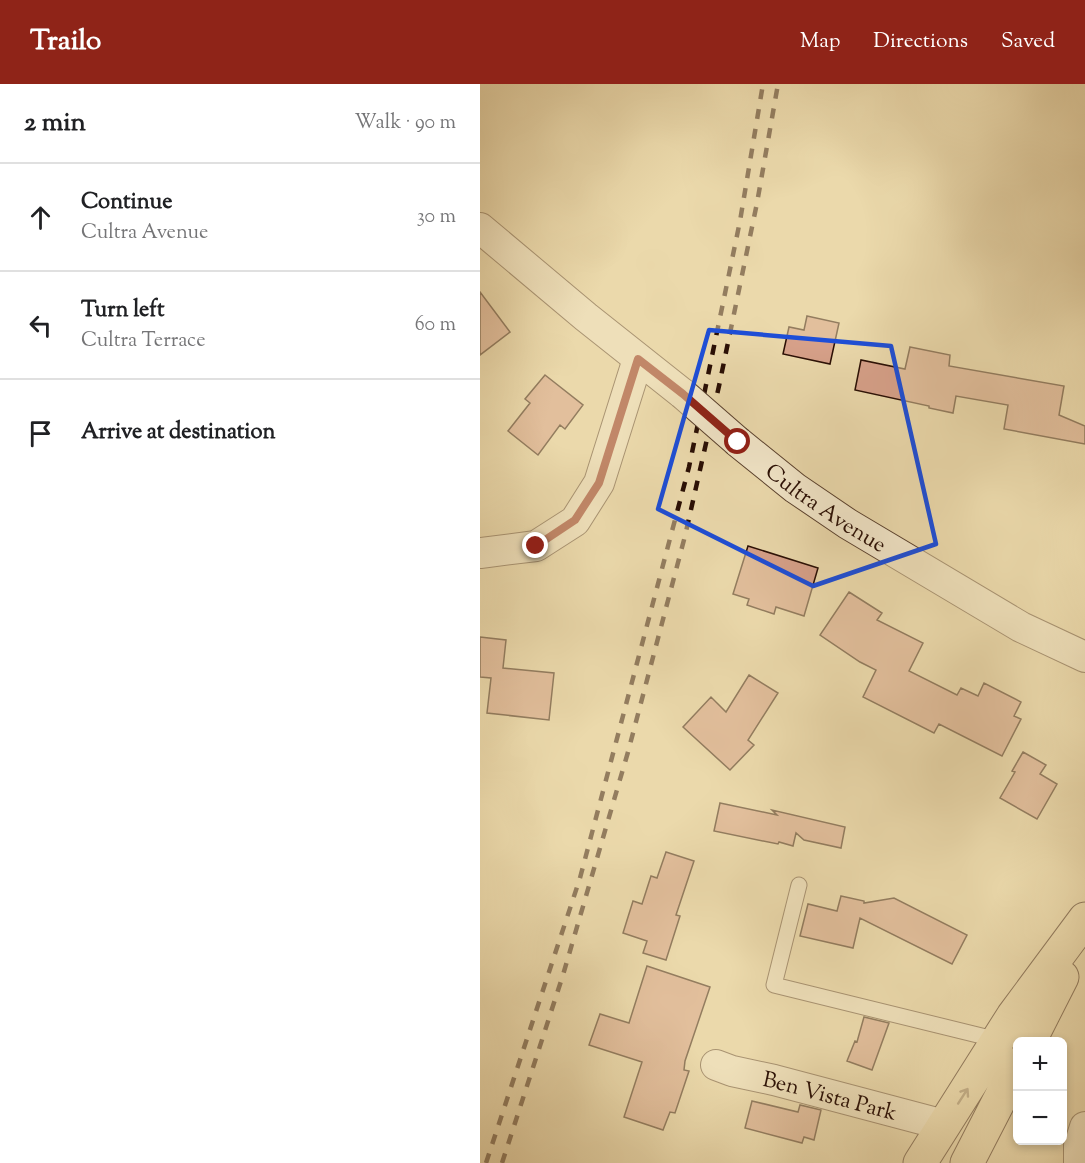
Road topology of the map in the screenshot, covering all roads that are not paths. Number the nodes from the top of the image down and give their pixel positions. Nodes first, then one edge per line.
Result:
1 (480, 228) edge
2 (638, 359) junction
3 (480, 553) edge
4 (1085, 657) edge
5 (800, 885) dead end
6 (1085, 919) edge
7 (1085, 932) edge
8 (1014, 1037) edge
9 (1022, 1037) edge
10 (1013, 1048) edge
11 (1013, 1051) edge
12 (1013, 1054) edge
13 (716, 1065) dead end
14 (944, 1125) junction
15 (1085, 1127) edge
16 (920, 1163) edge
17 (967, 1163) edge
18 (1079, 1163) edge

1 - 2 street, Cultra Avenue
2 - 3 street
2 - 4 street, Cultra Avenue, bridge
5 - 10 lane
6 - 8 highway
7 - 9 highway
14 -> 11 highway
12 - 17 highway
13 - 14 street, Ben Vista Park
14 - 16 highway
15 - 18 street

